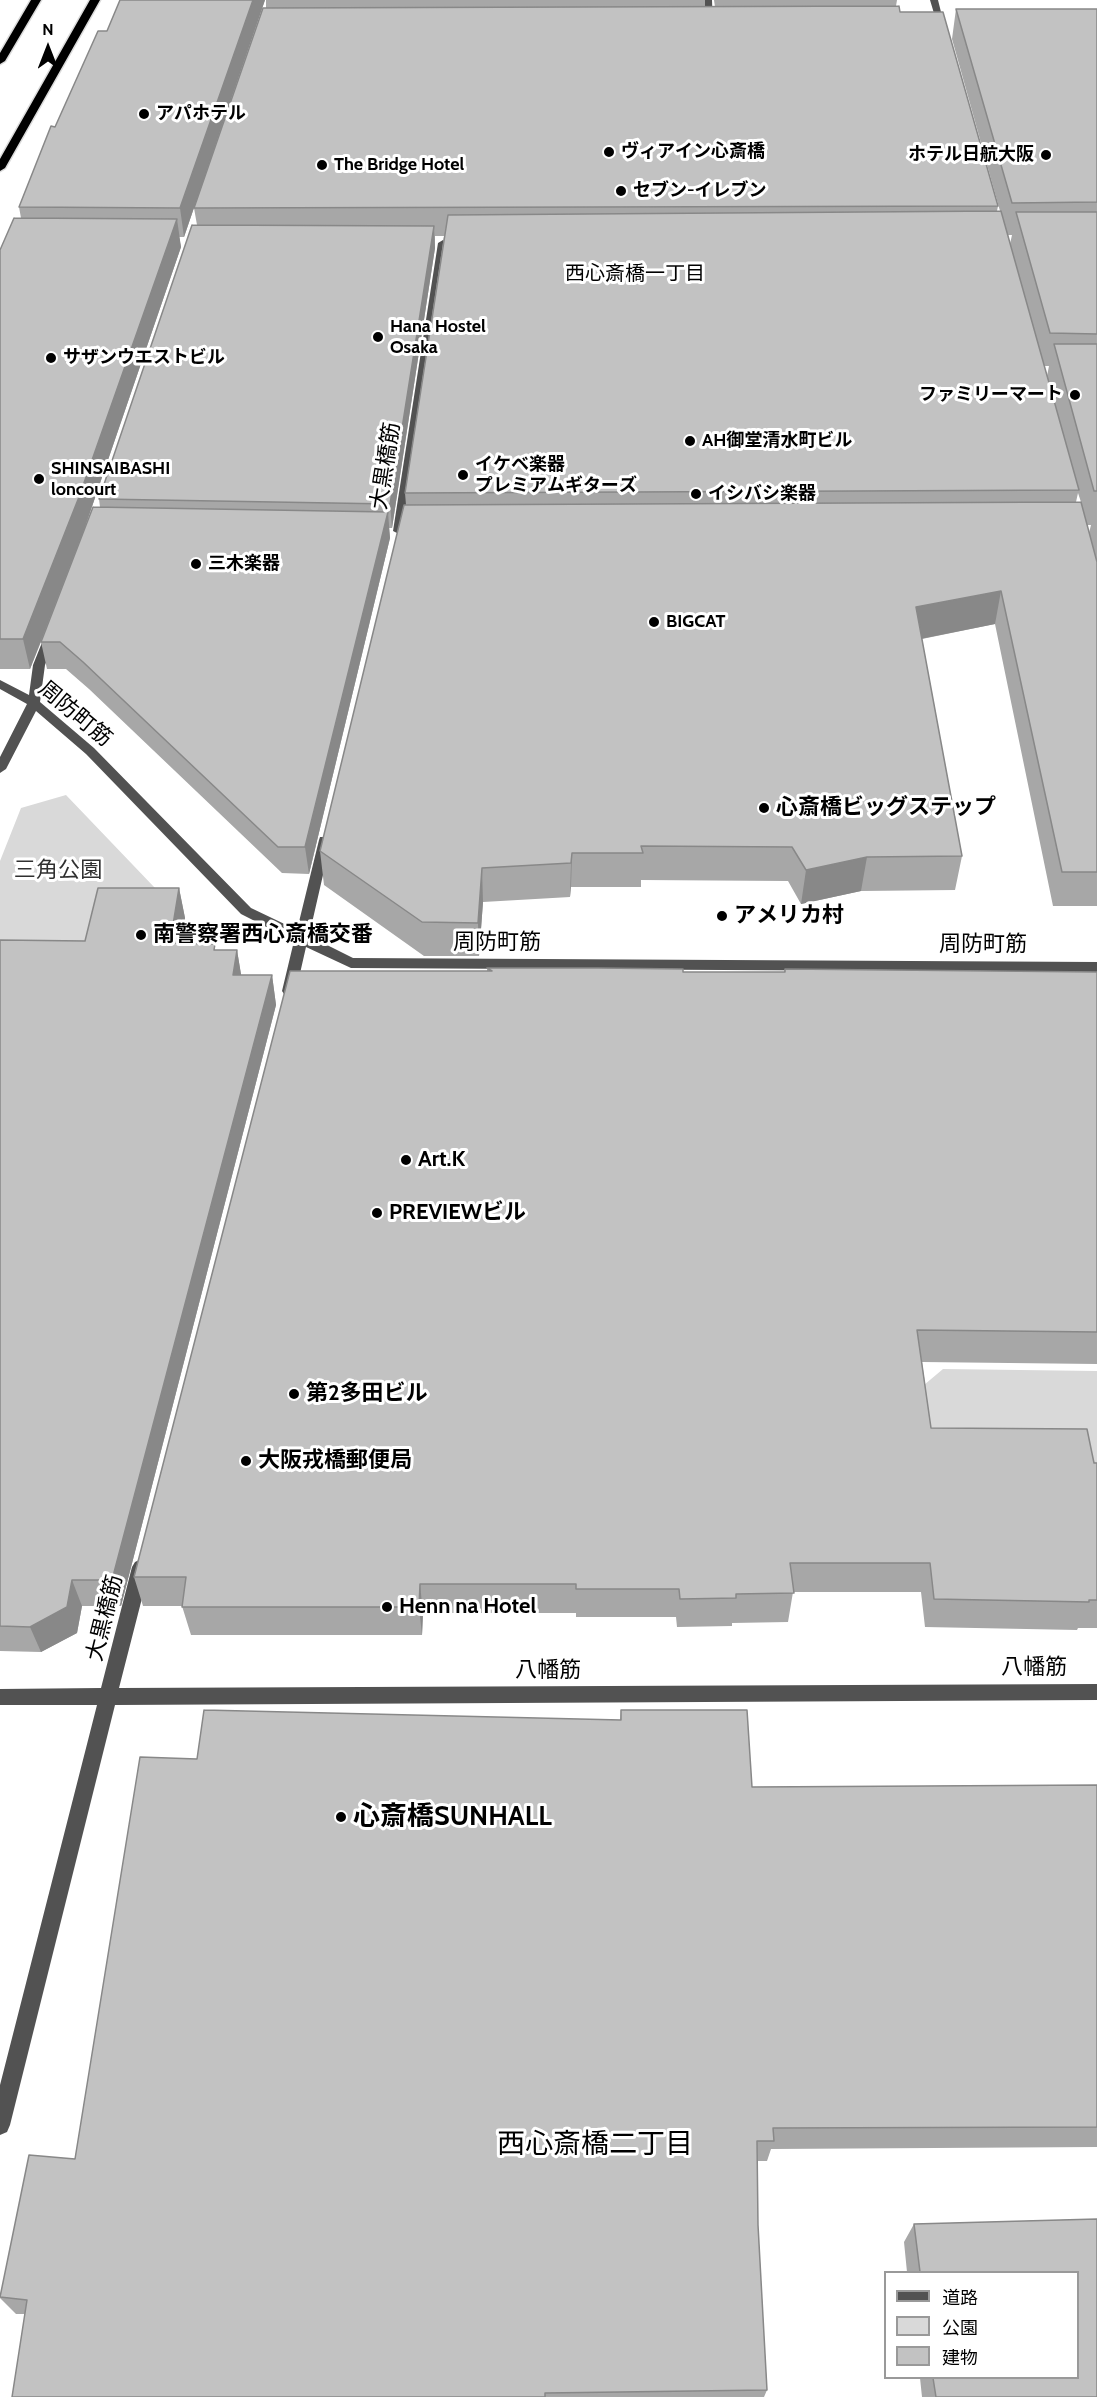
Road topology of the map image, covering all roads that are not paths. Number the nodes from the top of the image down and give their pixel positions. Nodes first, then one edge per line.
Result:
1 (36, 0) edge
2 (95, 0) edge
3 (708, 0) edge
4 (934, 0) edge
5 (931, 28) edge
6 (942, 28) junction
7 (954, 28) edge
8 (699, 29) edge
9 (710, 29) junction
10 (722, 29) edge
11 (945, 39) edge
12 (0, 61) edge
13 (0, 168) edge
14 (443, 243) edge
15 (398, 535) edge
16 (54, 625) edge
17 (0, 684) edge
18 (34, 703) junction
19 (0, 770) edge
20 (328, 830) edge
21 (302, 940) junction
22 (1097, 967) edge
23 (285, 1004) edge
24 (146, 1549) edge
25 (1097, 1692) edge
26 (0, 1697) edge
27 (107, 1698) junction
28 (0, 2125) edge

1 - 12 highway
2 - 13 highway
3 - 9 street
4 - 6 street
5 - 6 street
6 - 7 street
6 - 11 street
8 - 9 street
9 - 10 street
14 - 15 street, 大黒橋筋
16 - 18 street
17 - 18 street, 周防町筋
18 - 19 street
18 - 21 street, 周防町筋
20 - 21 street
21 - 22 street, 周防町筋
21 - 23 street
24 - 27 street, 大黒橋筋
25 - 27 street, 八幡筋
26 - 27 street, 八幡筋
27 - 28 street, 大黒橋筋

